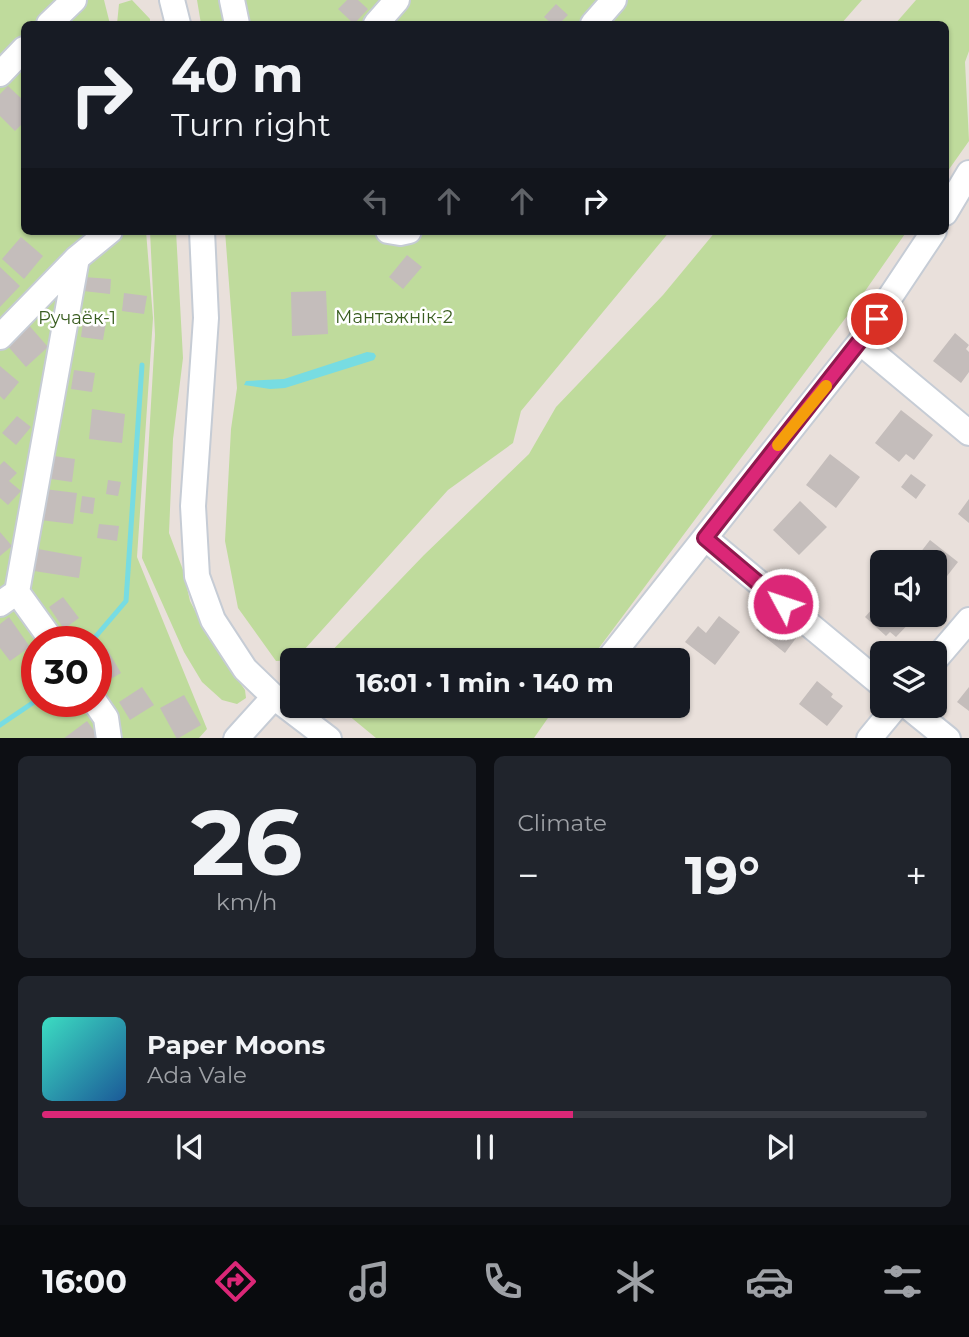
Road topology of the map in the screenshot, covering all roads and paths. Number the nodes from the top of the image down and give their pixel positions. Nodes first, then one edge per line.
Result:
1 (74, 0) edge
2 (172, 0) edge
3 (232, 0) edge
4 (397, 0) edge
5 (614, 0) edge
6 (53, 21) edge
7 (177, 21) edge
8 (236, 21) edge
9 (379, 21) edge
10 (596, 21) edge
11 (21, 52) edge
12 (0, 74) edge
13 (969, 173) edge
14 (949, 206) edge
15 (105, 235) edge
16 (202, 235) edge
17 (931, 235) edge
18 (77, 258) junction
19 (0, 337) edge
20 (860, 342) junction
21 (969, 433) edge
22 (705, 538) junction
23 (8, 598) edge
24 (969, 620) edge
25 (37, 626) edge
26 (947, 646) edge
27 (618, 648) edge
28 (870, 675) edge
29 (274, 697) junction
30 (105, 717) edge
31 (886, 718) edge
32 (923, 718) edge
33 (109, 738) edge
34 (236, 738) edge
35 (329, 738) edge
36 (869, 738) edge
37 (948, 738) edge

1 - 6 street
2 - 7 street
3 - 8 street
4 - 9 street
5 - 10 street
11 - 12 street
13 - 14 street
15 - 18 street
16 - 29 street
17 - 20 street
18 - 19 street
18 - 23 street
20 - 21 street
20 - 22 street
22 - 27 street
22 - 28 street
23 - 25 street
24 - 26 street
29 - 34 street
29 - 35 street
30 - 33 street
31 - 36 street
32 - 37 street

